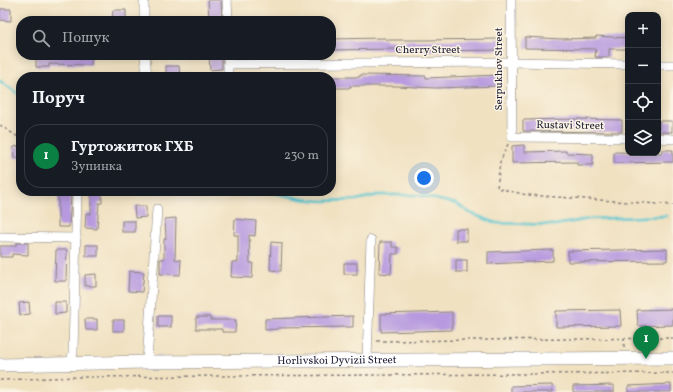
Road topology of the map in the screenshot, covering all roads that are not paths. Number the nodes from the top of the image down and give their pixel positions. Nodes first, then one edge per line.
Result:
1 (144, 0) edge
2 (227, 0) edge
3 (510, 0) edge
4 (144, 16) edge
5 (228, 16) edge
6 (145, 60) edge
7 (228, 60) edge
8 (322, 60) edge
9 (511, 62) junction
10 (625, 64) edge
11 (661, 65) edge
12 (673, 65) edge
13 (147, 72) edge
14 (228, 72) edge
15 (512, 137) joint
16 (625, 138) edge
17 (661, 138) edge
18 (673, 139) edge
19 (77, 196) edge
20 (157, 209) dead end
21 (0, 237) edge
22 (76, 238) junction
23 (371, 240) dead end
24 (673, 358) edge
25 (366, 360) junction
26 (147, 362) junction
27 (71, 363) junction
28 (0, 365) edge

1 - 4 street
2 - 5 street
3 - 9 street, Serpukhov Street
6 - 13 street
7 - 14 street
8 - 9 street, Cherry Street
9 - 10 street, Cherry Street
9 - 15 street, Serpukhov Street
11 - 12 street
15 - 16 street, Rustavi Street
17 - 18 street
19 - 22 street
20 - 26 street
21 - 22 street
22 - 27 street
23 - 25 street
24 - 25 main road, Horlivskoi Dyvizii Street
25 - 26 main road, Horlivskoi Dyvizii Street
26 - 27 main road, Horlivskoi Dyvizii Street
27 - 28 main road, Horlivskoi Dyvizii Street

